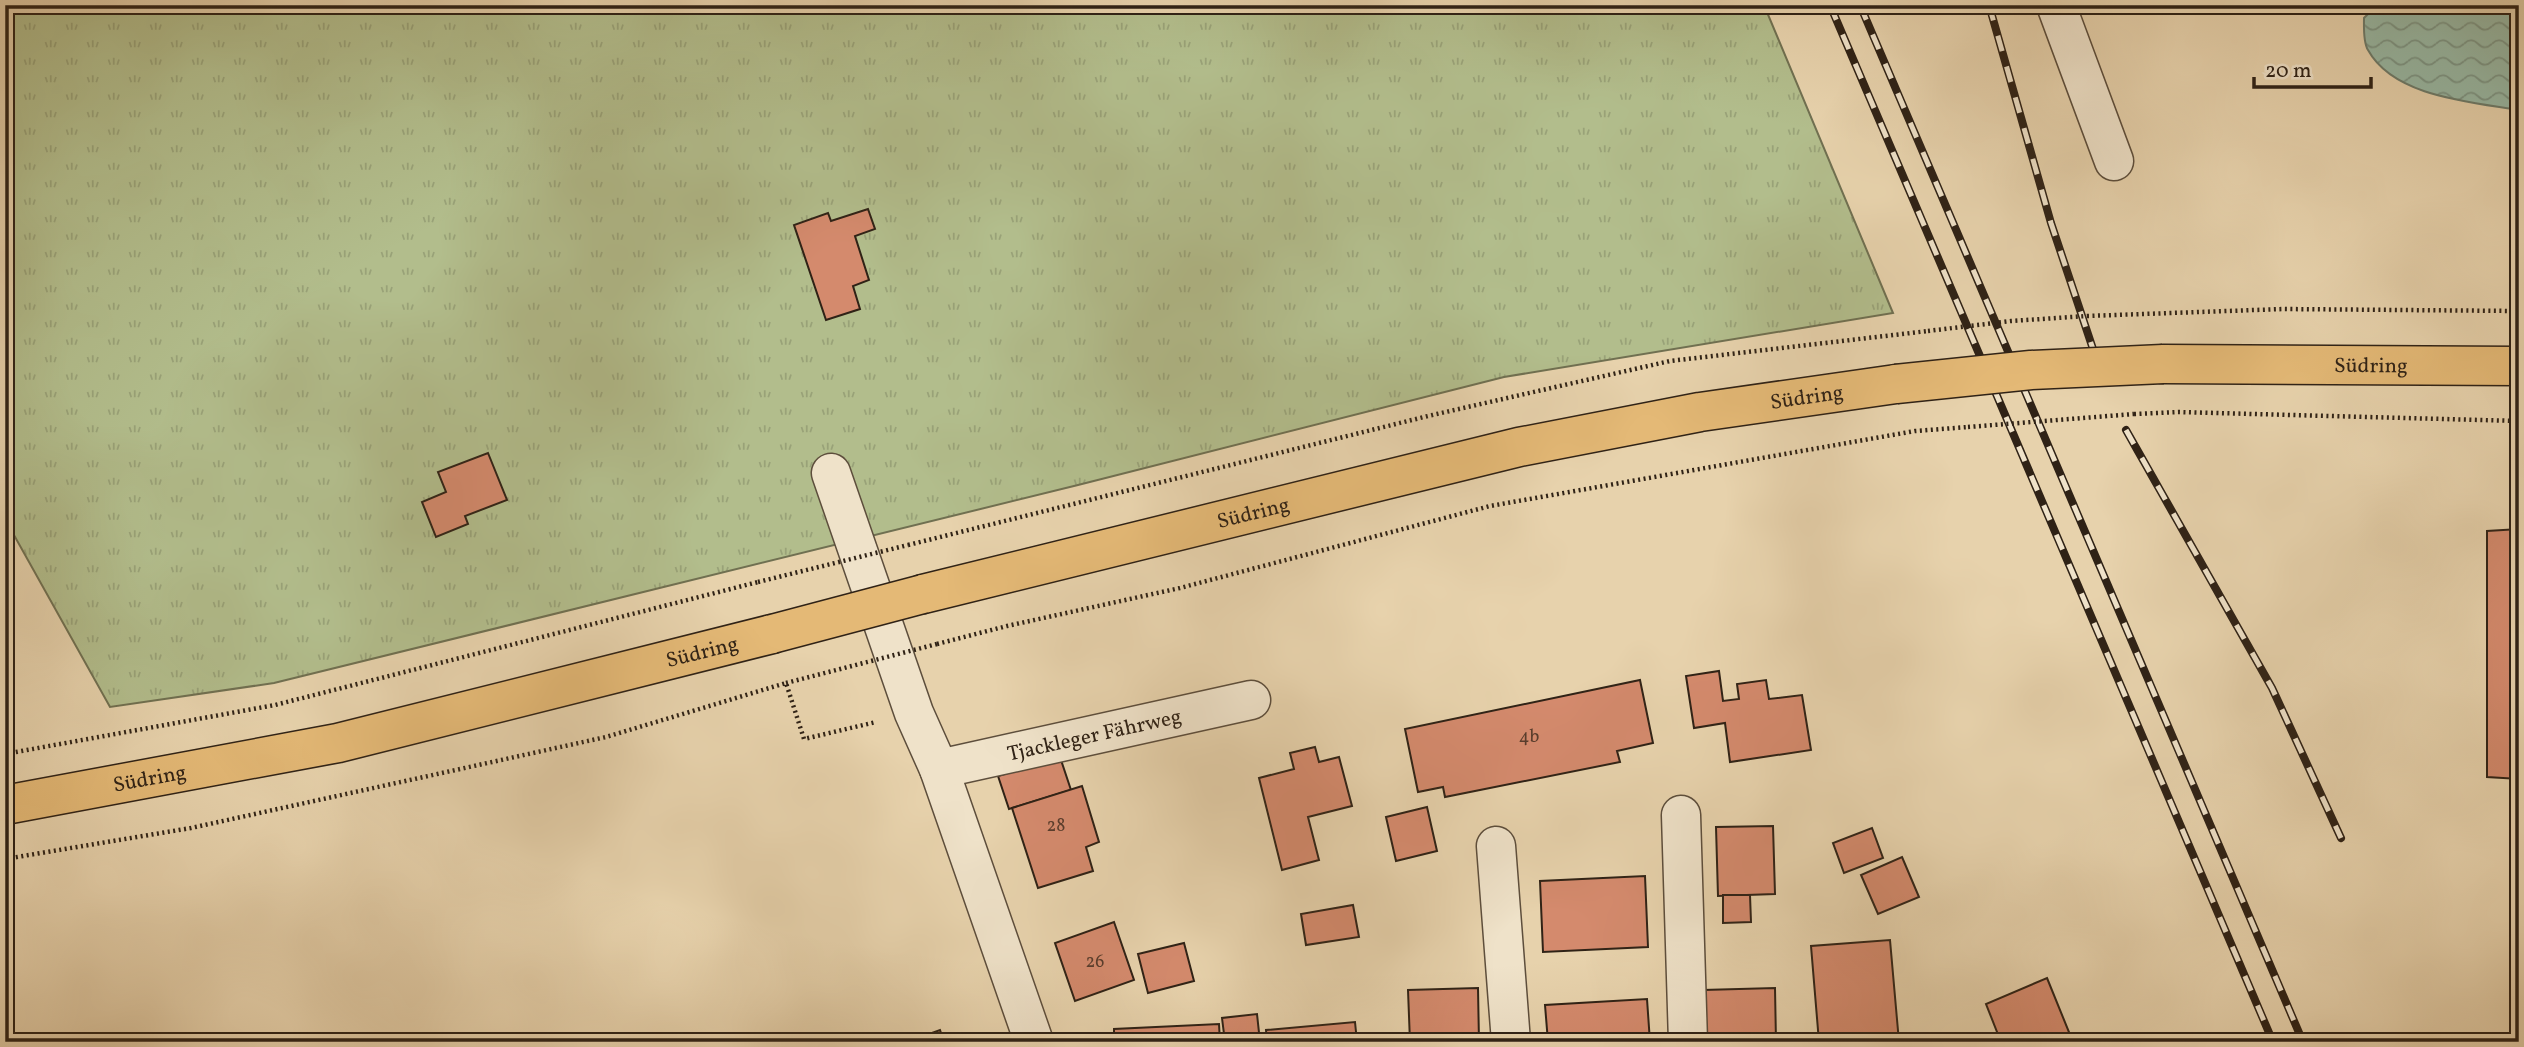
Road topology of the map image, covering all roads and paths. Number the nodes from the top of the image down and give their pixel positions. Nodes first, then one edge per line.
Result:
1 (2056, 5) edge
2 (2114, 161) dead end
3 (2519, 311) edge
4 (2519, 366) edge
5 (2519, 421) edge
6 (831, 473) dead end
7 (786, 683) junction
8 (1251, 700) dead end
9 (914, 713) junction
10 (5, 754) edge
11 (939, 769) junction
12 (5, 805) edge
13 (1681, 815) dead end
14 (1496, 846) dead end
15 (5, 859) edge
16 (1034, 1042) edge
17 (1511, 1042) edge
18 (1688, 1042) edge

1 - 2 street
3 - 10 path, bridge
4 - 12 main road, Südring, bridge
5 - 7 path, bridge
6 - 9 street
7 - 9 path
7 - 15 path
8 - 11 street, Tjackleger Fährweg
9 - 11 street
11 - 16 street
13 - 18 street
14 - 17 street

